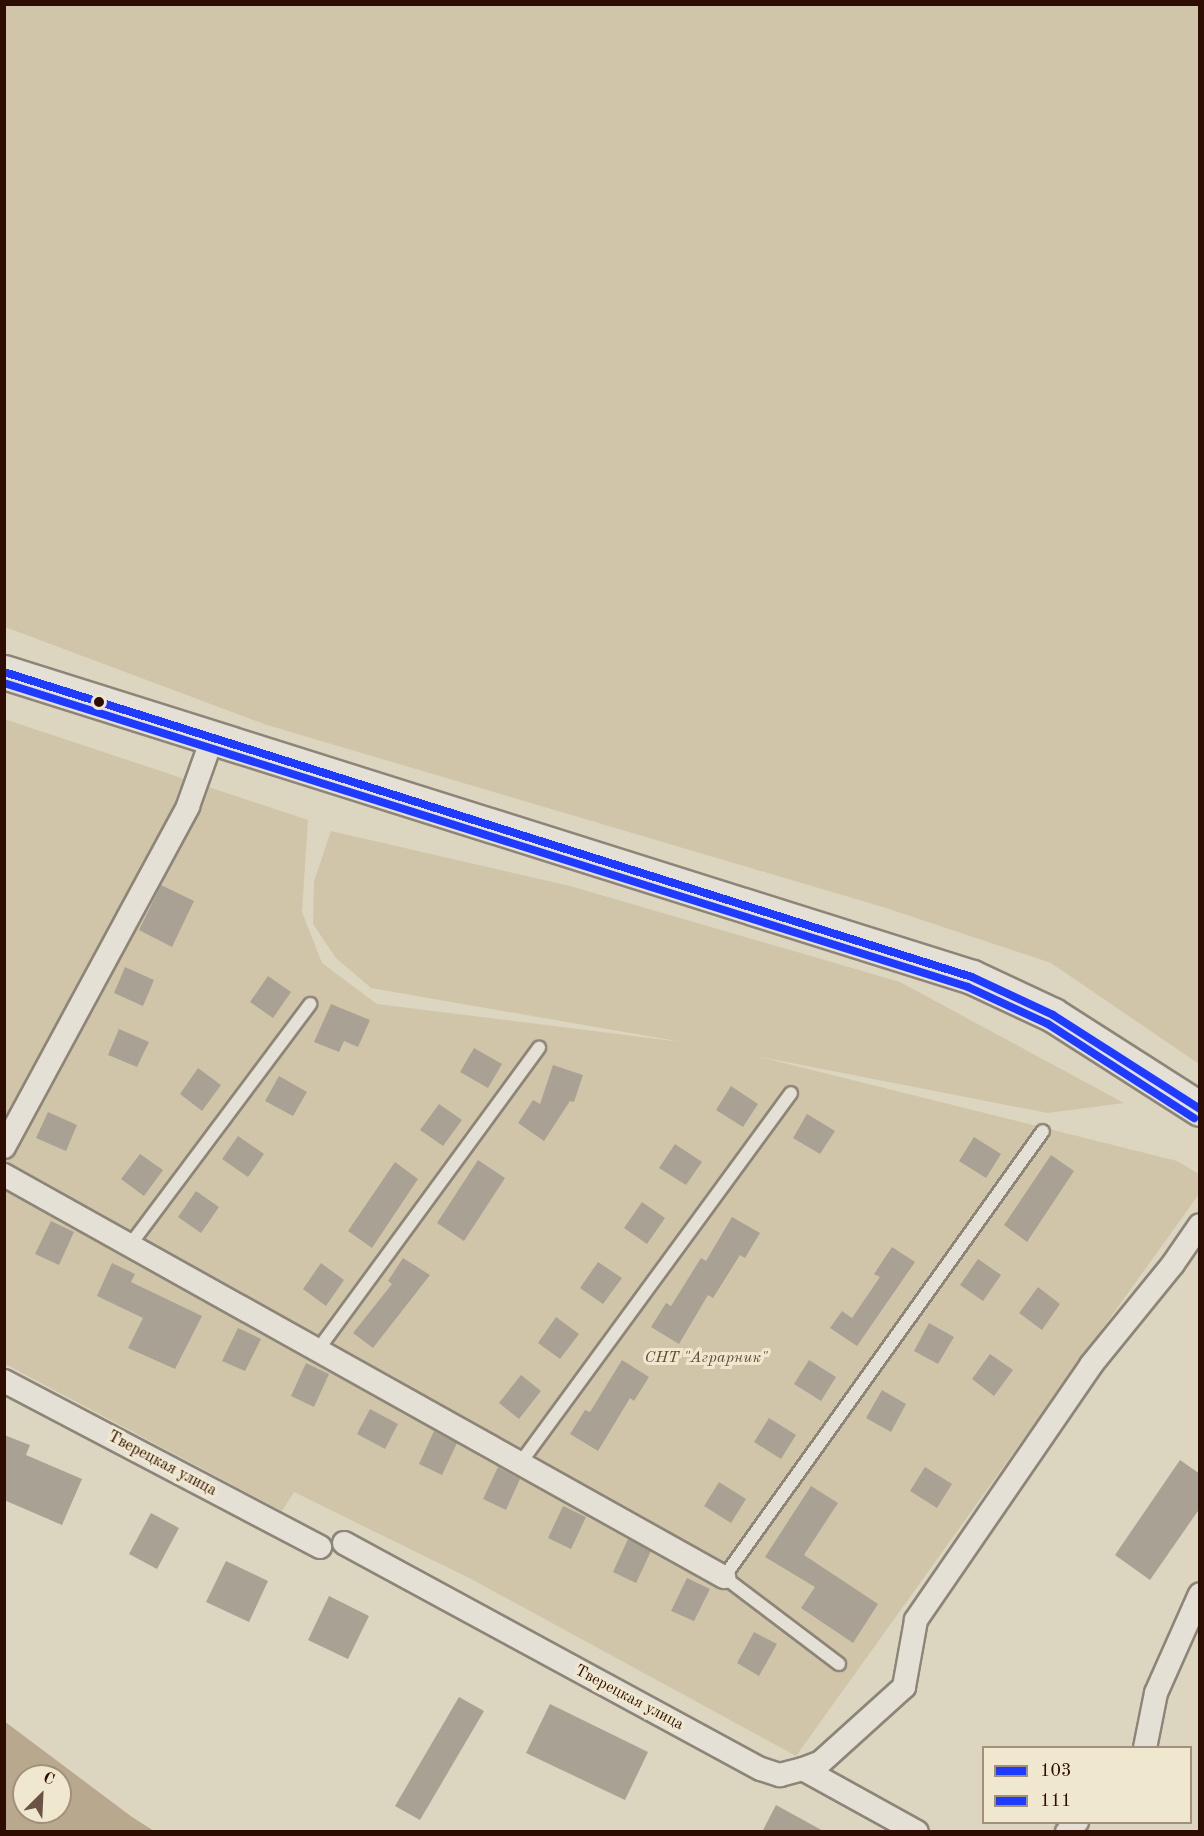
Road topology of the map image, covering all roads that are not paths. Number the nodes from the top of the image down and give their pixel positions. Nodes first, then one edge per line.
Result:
1 (4, 672) edge
2 (212, 739) junction
3 (310, 1004) dead end
4 (539, 1048) dead end
5 (790, 1093) dead end
6 (1200, 1109) edge
7 (1043, 1131) dead end
8 (4, 1147) edge
9 (4, 1175) edge
10 (1200, 1225) edge
11 (130, 1245) junction
12 (317, 1351) junction
13 (4, 1381) edge
14 (521, 1462) junction
15 (344, 1543) dead end
16 (320, 1547) dead end
17 (724, 1577) junction
18 (1200, 1594) edge
19 (839, 1664) dead end
20 (1144, 1746) edge
21 (803, 1769) junction
22 (917, 1832) edge

1 - 2 main road
2 - 6 main road
2 - 8 street
3 - 11 lane
4 - 12 lane
5 - 14 lane
7 - 17 lane
9 - 11 street
10 - 21 street
11 - 12 street
12 - 14 street
13 - 16 street, Тверецкая улица
14 - 17 street
15 - 21 street, Тверецкая улица
17 - 19 lane
18 - 20 street
21 - 22 street

